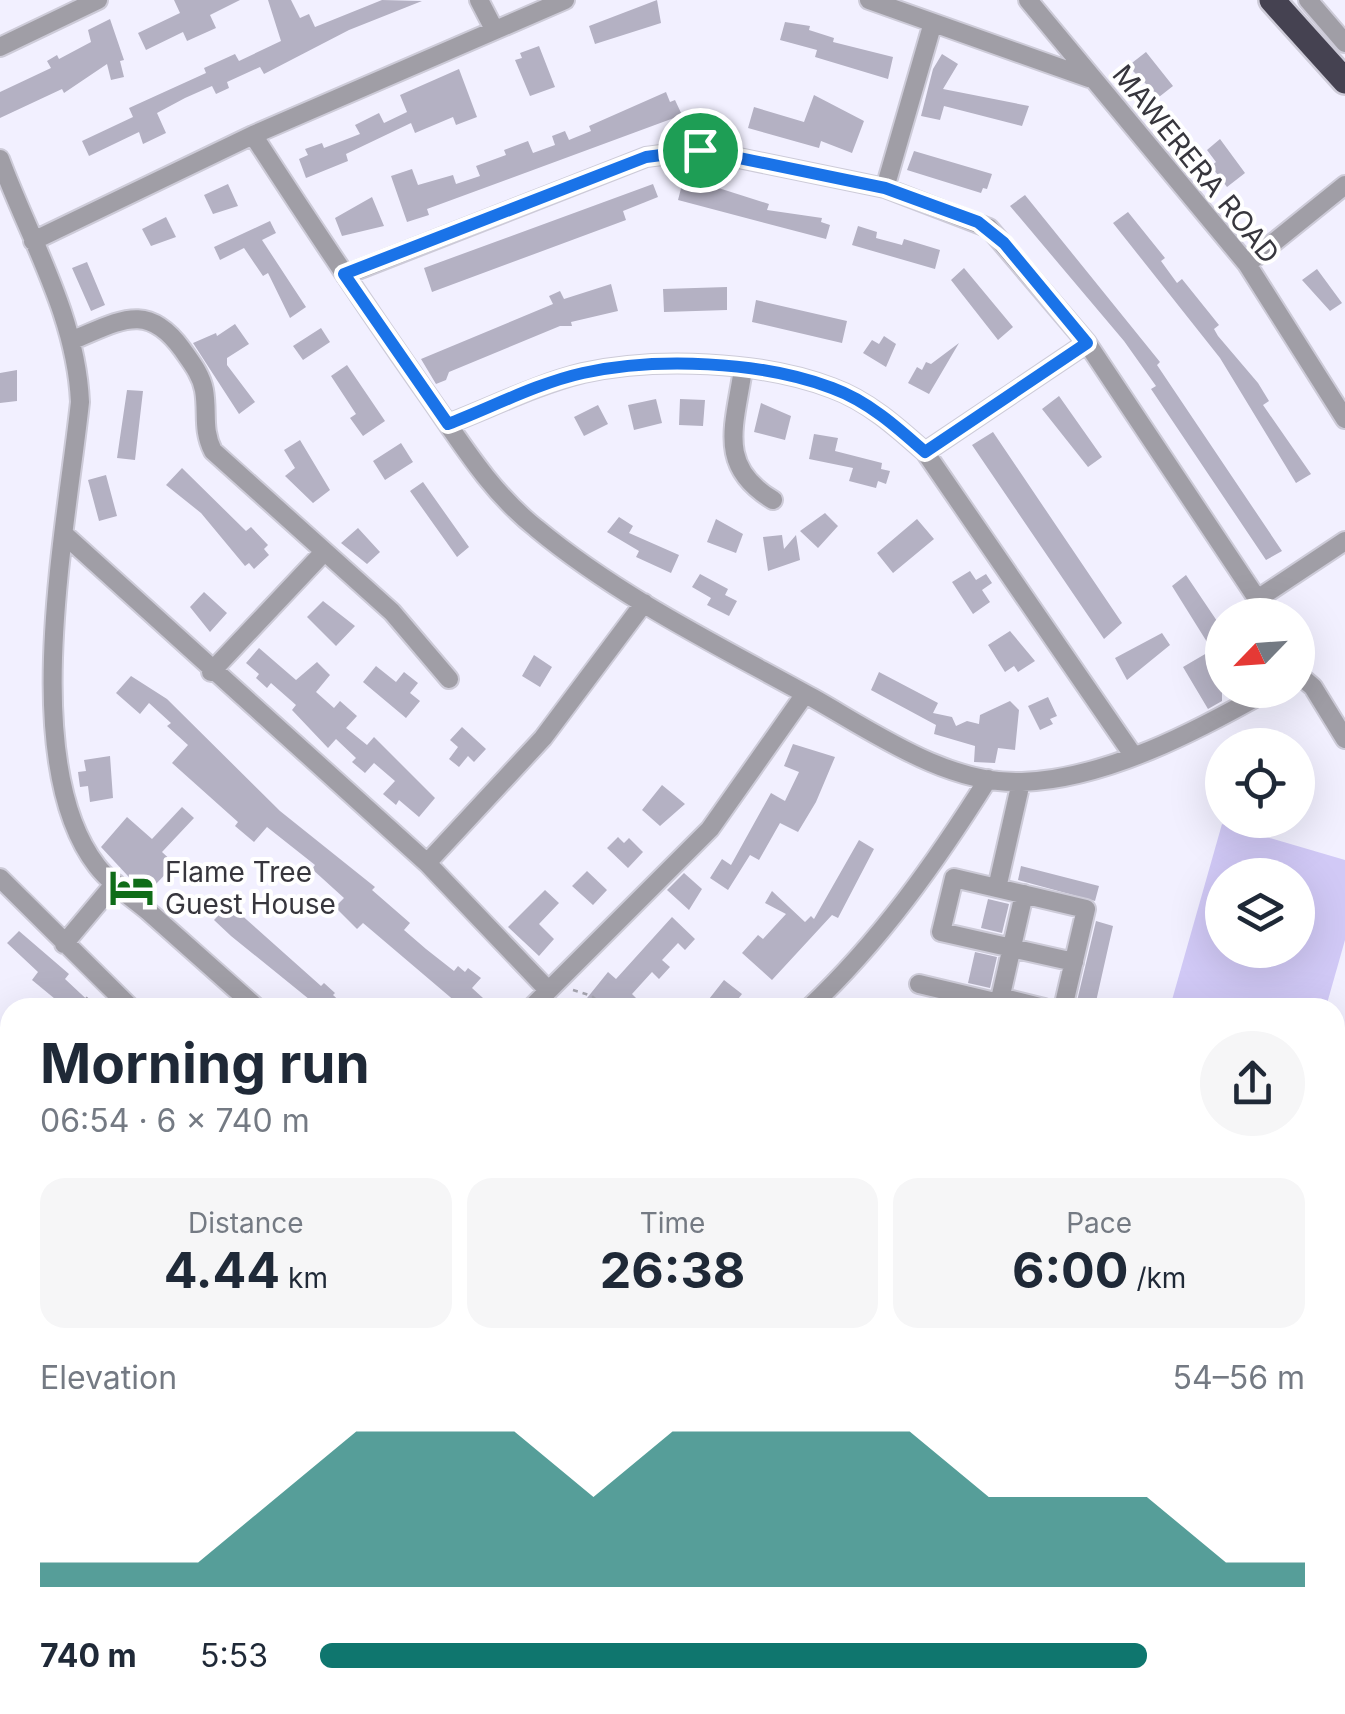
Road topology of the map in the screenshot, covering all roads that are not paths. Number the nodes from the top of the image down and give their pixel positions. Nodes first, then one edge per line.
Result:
1 (98, 0) edge
2 (479, 0) edge
3 (566, 0) edge
4 (869, 0) edge
5 (1028, 0) edge
6 (1272, 0) edge
7 (1308, 0) edge
8 (932, 26) junction
9 (494, 29) junction
10 (1345, 43) edge
11 (0, 47) edge
12 (1089, 78) junction
13 (1345, 81) edge
14 (253, 136) junction
15 (0, 159) edge
16 (1345, 185) edge
17 (885, 188) junction
18 (33, 240) junction
19 (1247, 264) junction
20 (344, 274) junction
21 (73, 340) junction
22 (1087, 343) junction
23 (743, 369) junction
24 (1345, 419) edge
25 (448, 424) junction
26 (925, 452) junction
27 (773, 500) dead end
28 (66, 536) junction
29 (1345, 541) edge
30 (324, 552) junction
31 (1258, 598) edge
32 (1275, 598) edge
33 (644, 603) junction
34 (211, 672) junction
35 (449, 679) dead end
36 (1315, 690) edge
37 (805, 694) junction
38 (1231, 708) edge
39 (1345, 739) edge
40 (1133, 754) junction
41 (988, 780) junction
42 (1021, 782) junction
43 (427, 863) junction
44 (0, 878) edge
45 (116, 884) junction
46 (997, 888) junction
47 (1024, 894) junction
48 (64, 944) junction
49 (1012, 948) junction
50 (1074, 962) junction
51 (918, 984) dead end
52 (550, 986) junction
53 (120, 998) edge
54 (245, 998) edge
55 (540, 998) edge
56 (825, 998) edge
57 (978, 998) edge
58 (1000, 998) edge
59 (1065, 998) edge

1 - 11 street
2 - 9 street
3 - 9 street
4 - 8 street
5 - 12 street, MAWERERA ROAD
6 - 13 highway
7 - 10 street
8 - 12 street
8 - 17 street
9 - 14 street
12 - 19 street, MAWERERA ROAD
14 - 18 street
14 - 20 street
15 - 18 street
16 - 19 street
17 - 20 street
17 - 22 street
18 - 21 street
19 - 24 street, MAWERERA ROAD
20 - 25 street
21 - 28 street
21 - 30 street
22 - 26 street
22 - 31 street
23 - 25 street
23 - 26 street
23 - 27 street
25 - 33 street
26 - 40 street
28 - 34 street
28 - 45 street
29 - 32 street
30 - 34 street
30 - 35 street
33 - 37 street
33 - 43 street
34 - 43 street
36 - 39 street
37 - 41 street
37 - 52 street
38 - 40 street
40 - 42 street
41 - 42 street
41 - 56 street
42 - 46 street
43 - 52 street
44 - 48 street
45 - 48 street
45 - 54 street
46 - 47 street
46 - 49 street
47 - 49 street
47 - 50 street
48 - 53 street
49 - 50 street
49 - 58 street
50 - 59 street
51 - 57 street
52 - 55 street

